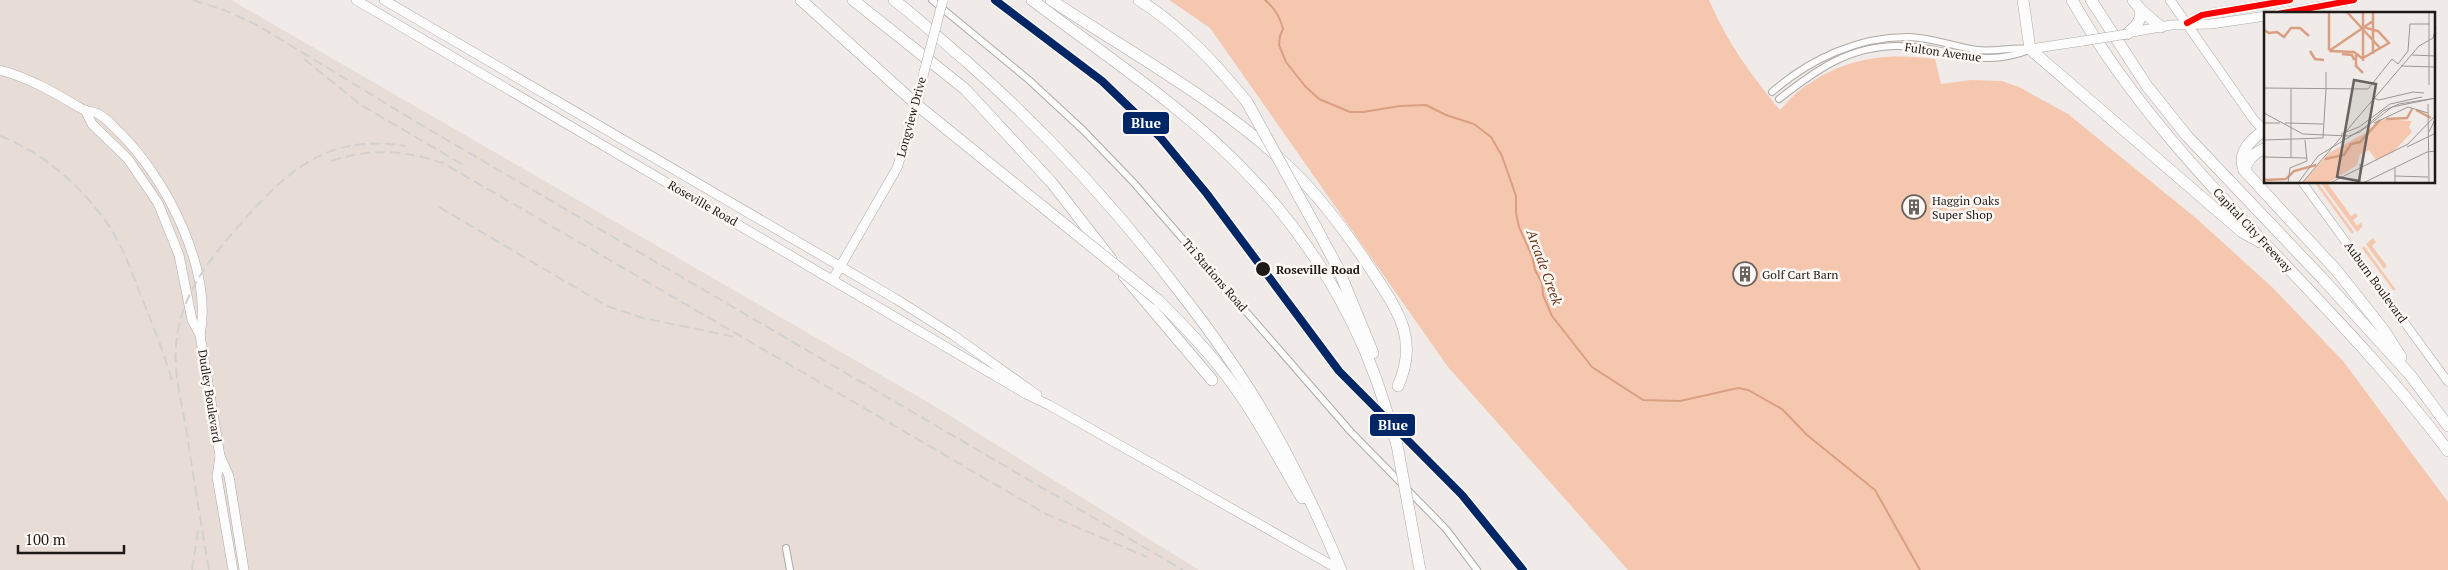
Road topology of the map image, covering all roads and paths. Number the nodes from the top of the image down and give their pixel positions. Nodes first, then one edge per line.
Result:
1 (356, 0) edge
2 (384, 0) edge
3 (801, 0) edge
4 (852, 0) edge
5 (894, 0) edge
6 (932, 0) edge
7 (943, 0) edge
8 (1032, 0) edge
9 (1051, 0) edge
10 (1139, 0) edge
11 (2023, 0) edge
12 (2072, 0) edge
13 (2090, 0) edge
14 (2133, 0) edge
15 (2170, 0) edge
16 (2290, 0) edge
17 (2354, 0) edge
18 (2141, 10) junction
19 (2288, 12) edge
20 (2264, 16) edge
21 (2187, 23) junction
22 (2161, 27) junction
23 (2127, 34) junction
24 (2030, 49) junction
25 (0, 70) edge
26 (1779, 87) junction
27 (1772, 92) dead end
28 (1786, 94) junction
29 (1779, 100) dead end
30 (917, 105) junction
31 (2264, 130) edge
32 (2264, 132) edge
33 (2264, 149) edge
34 (2244, 170) junction
35 (2303, 184) edge
36 (2270, 248) junction
37 (840, 267) junction
38 (833, 279) junction
39 (1357, 324) junction
40 (2411, 376) junction
41 (1212, 380) dead end
42 (2448, 382) edge
43 (1398, 386) dead end
44 (1049, 405) junction
45 (2448, 426) edge
46 (2448, 450) edge
47 (220, 456) junction
48 (786, 548) dead end
49 (1333, 551) junction
50 (232, 570) edge
51 (244, 570) edge
52 (790, 570) edge
53 (1340, 570) edge
54 (1420, 570) edge
55 (1477, 570) edge

1 - 38 main road, Roseville Road
2 - 37 main road, Roseville Road
3 - 30 highway
4 - 41 highway
5 - 49 highway
6 - 55 street, Tri Stations Road
7 - 30 main road, Longview Drive, bridge
8 - 39 highway
9 - 43 highway
10 - 39 highway, bridge
11 - 24 highway
12 - 36 highway, Capital City Freeway
13 - 40 highway, Capital City Freeway
14 - 18 highway
15 - 21 main road
16 - 21 main road, Fulton Avenue
17 - 19 main road
18 - 22 highway
18 - 23 highway
20 - 21 main road, Fulton Avenue
21 - 22 main road, Fulton Avenue
21 - 31 main road
22 - 23 main road, Fulton Avenue
23 - 24 main road, Fulton Avenue, bridge
24 - 26 street, Fulton Avenue
24 - 28 street, Fulton Avenue
24 - 36 highway
25 - 47 main road, Dudley Boulevard
26 - 27 street, Fulton Avenue
26 - 28 street
28 - 29 street, Fulton Avenue
30 - 37 main road, Longview Drive
30 - 49 highway, bridge
32 - 34 highway
33 - 34 highway
34 - 40 highway
35 - 42 street, Auburn Boulevard
36 - 46 highway, Capital City Freeway
37 - 38 main road, Longview Drive
37 - 44 main road, Roseville Road
38 - 44 main road, Roseville Road
39 - 54 highway, bridge
40 - 45 highway, Capital City Freeway
44 - 53 main road, Roseville Road
47 - 50 main road, Dudley Boulevard
47 - 51 main road, Dudley Boulevard
48 - 52 street
49 - 53 highway

